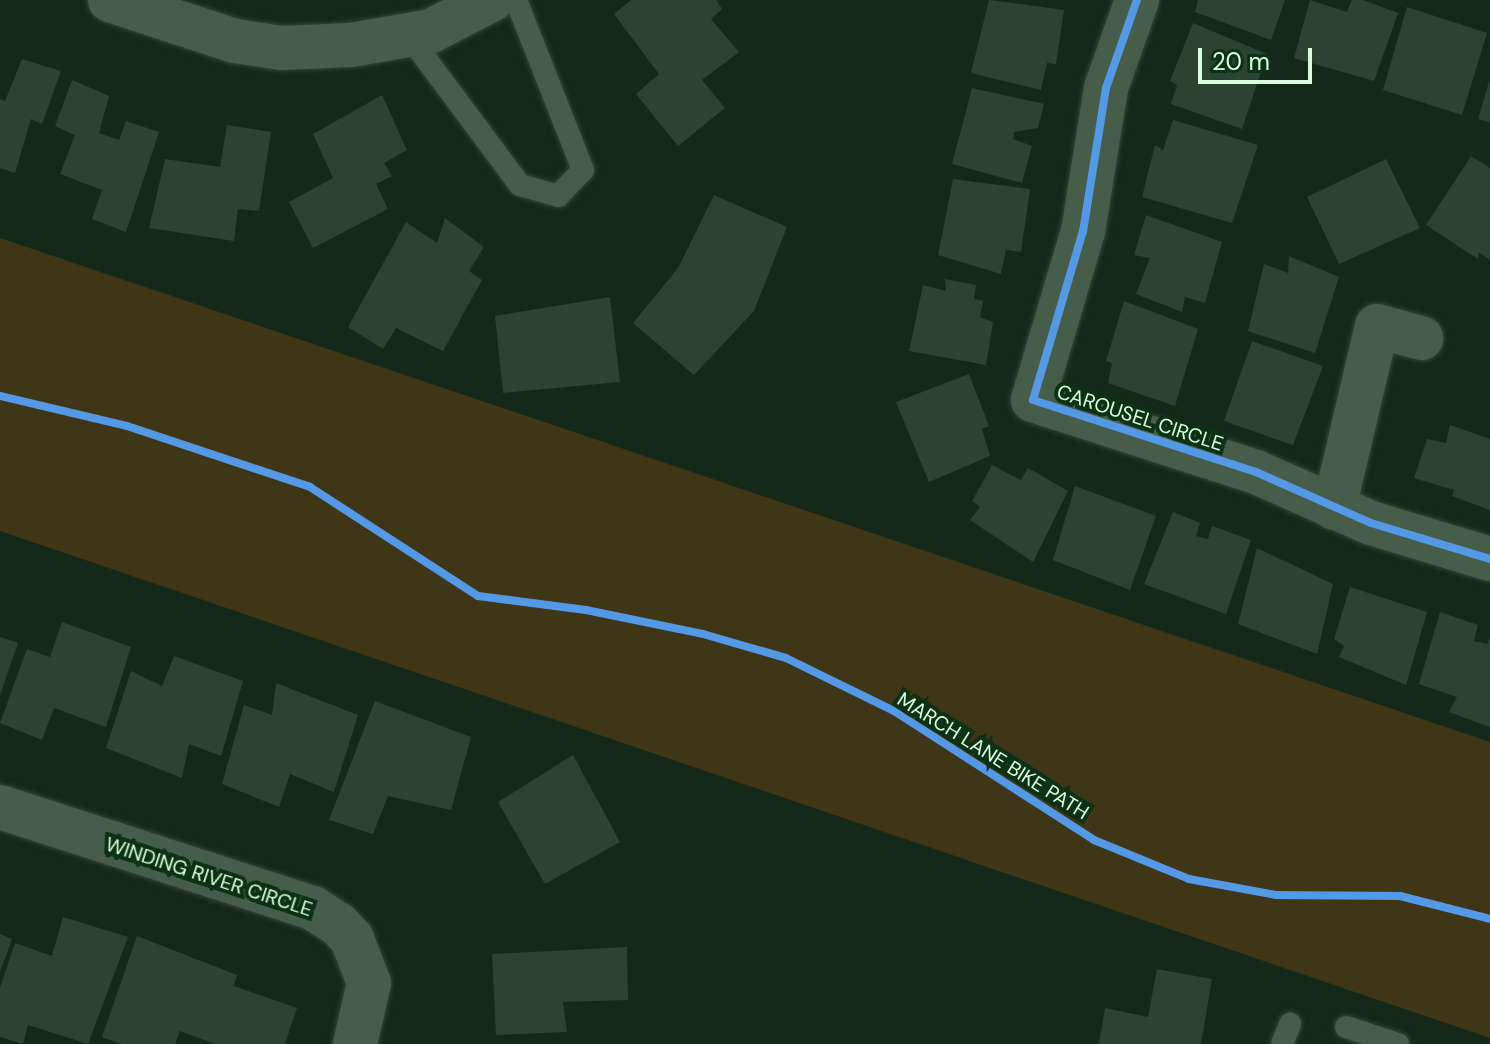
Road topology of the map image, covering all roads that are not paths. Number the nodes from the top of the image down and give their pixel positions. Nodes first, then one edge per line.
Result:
1 (110, 0) edge
2 (491, 0) edge
3 (516, 0) edge
4 (1137, 0) edge
5 (408, 35) junction
6 (1421, 338) dead end
7 (1334, 508) junction
8 (1490, 559) edge
9 (0, 807) edge
10 (1346, 1027) dead end
11 (355, 1044) edge
12 (1398, 1044) edge

1 - 5 street
2 - 5 street
3 - 5 lane
4 - 7 street, CAROUSEL CIRCLE
6 - 7 street
7 - 8 street, CAROUSEL CIRCLE
9 - 11 street, WINDING RIVER CIRCLE
10 - 12 lane

